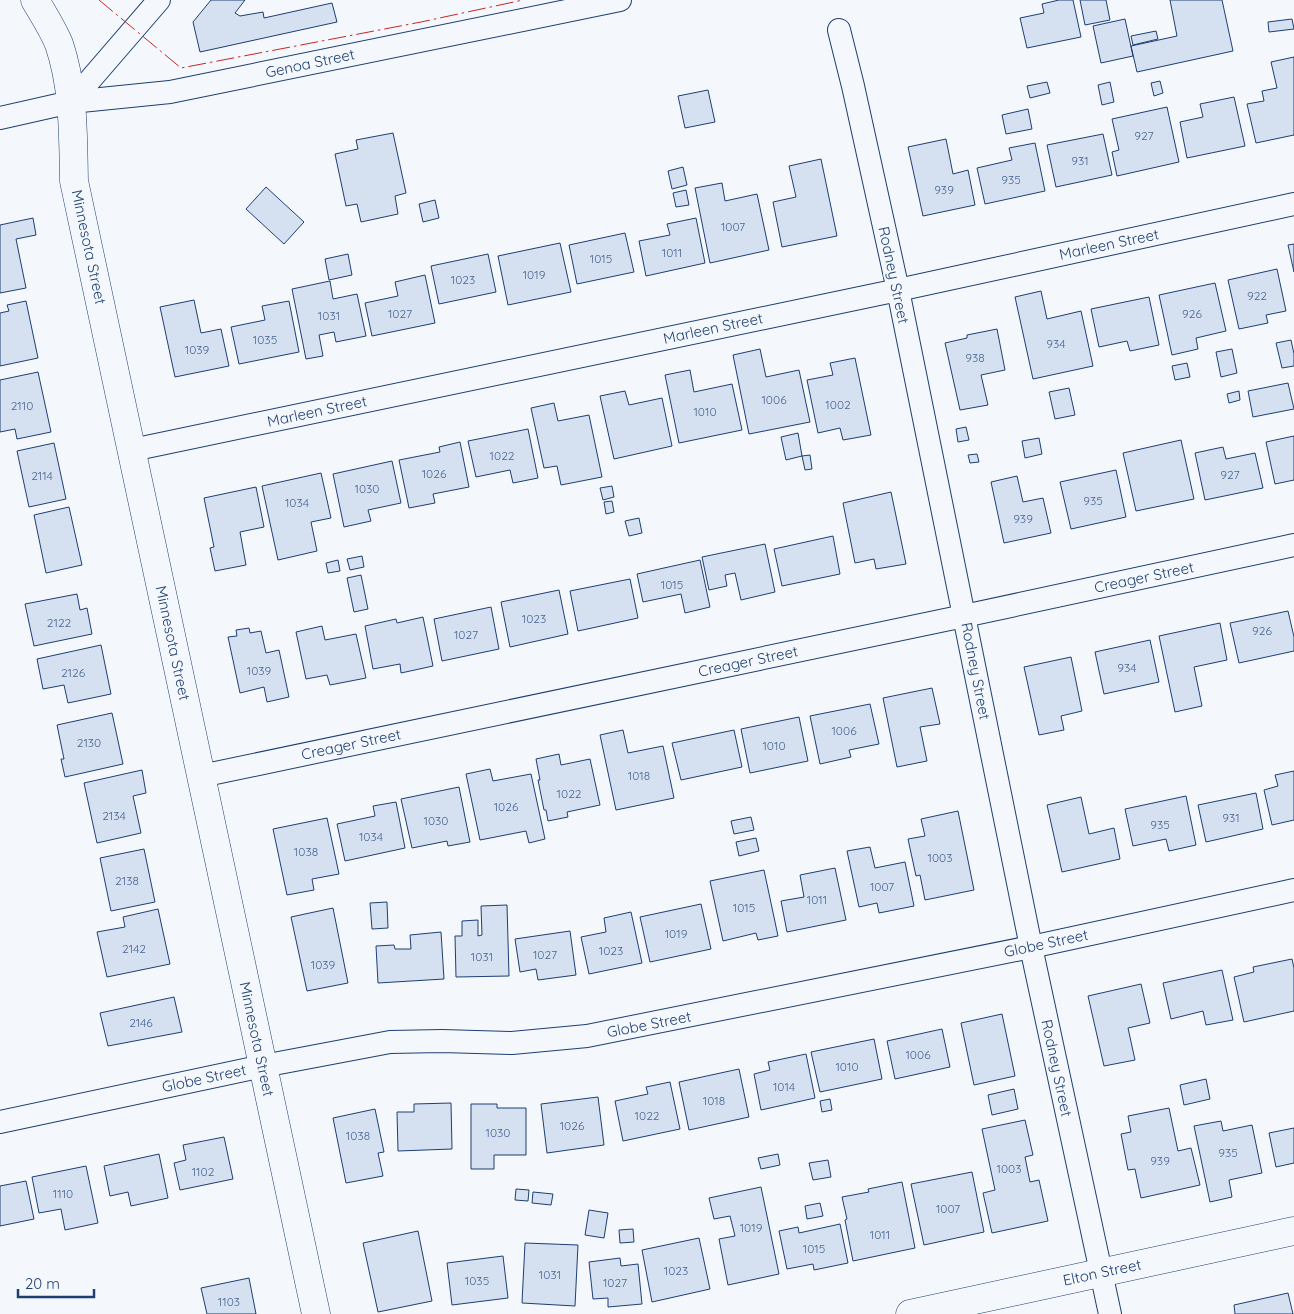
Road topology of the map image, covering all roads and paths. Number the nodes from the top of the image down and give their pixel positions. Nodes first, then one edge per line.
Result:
1 (35, 0) edge
2 (159, 0) edge
3 (620, 0) edge
4 (838, 30) dead end
5 (71, 102) junction
6 (0, 118) edge
7 (1294, 204) edge
8 (898, 290) junction
9 (132, 450) junction
10 (1294, 545) edge
11 (964, 616) junction
12 (201, 776) junction
13 (1294, 890) edge
14 (1031, 947) junction
15 (263, 1066) junction
16 (0, 1122) edge
17 (1294, 1231) edge
18 (1101, 1272) junction
19 (316, 1314) edge
20 (910, 1314) edge
21 (1110, 1314) edge

1 - 5 street, Minnesota Street
2 - 5 street
3 - 5 street, Genoa Street
4 - 8 street, Rodney Street
5 - 6 street, Genoa Street
5 - 9 street, Minnesota Street
7 - 8 street, Marleen Street
8 - 9 street, Marleen Street
8 - 11 street, Rodney Street
9 - 12 street, Minnesota Street
10 - 11 street, Creager Street
11 - 12 street, Creager Street
11 - 14 street, Rodney Street
12 - 15 street, Minnesota Street
13 - 14 street, Globe Street
14 - 15 street, Globe Street
14 - 18 street, Rodney Street
15 - 16 street, Globe Street
15 - 19 street, Minnesota Street
17 - 18 street, Elton Street
18 - 20 street, Elton Street
18 - 21 street, Rodney Street

